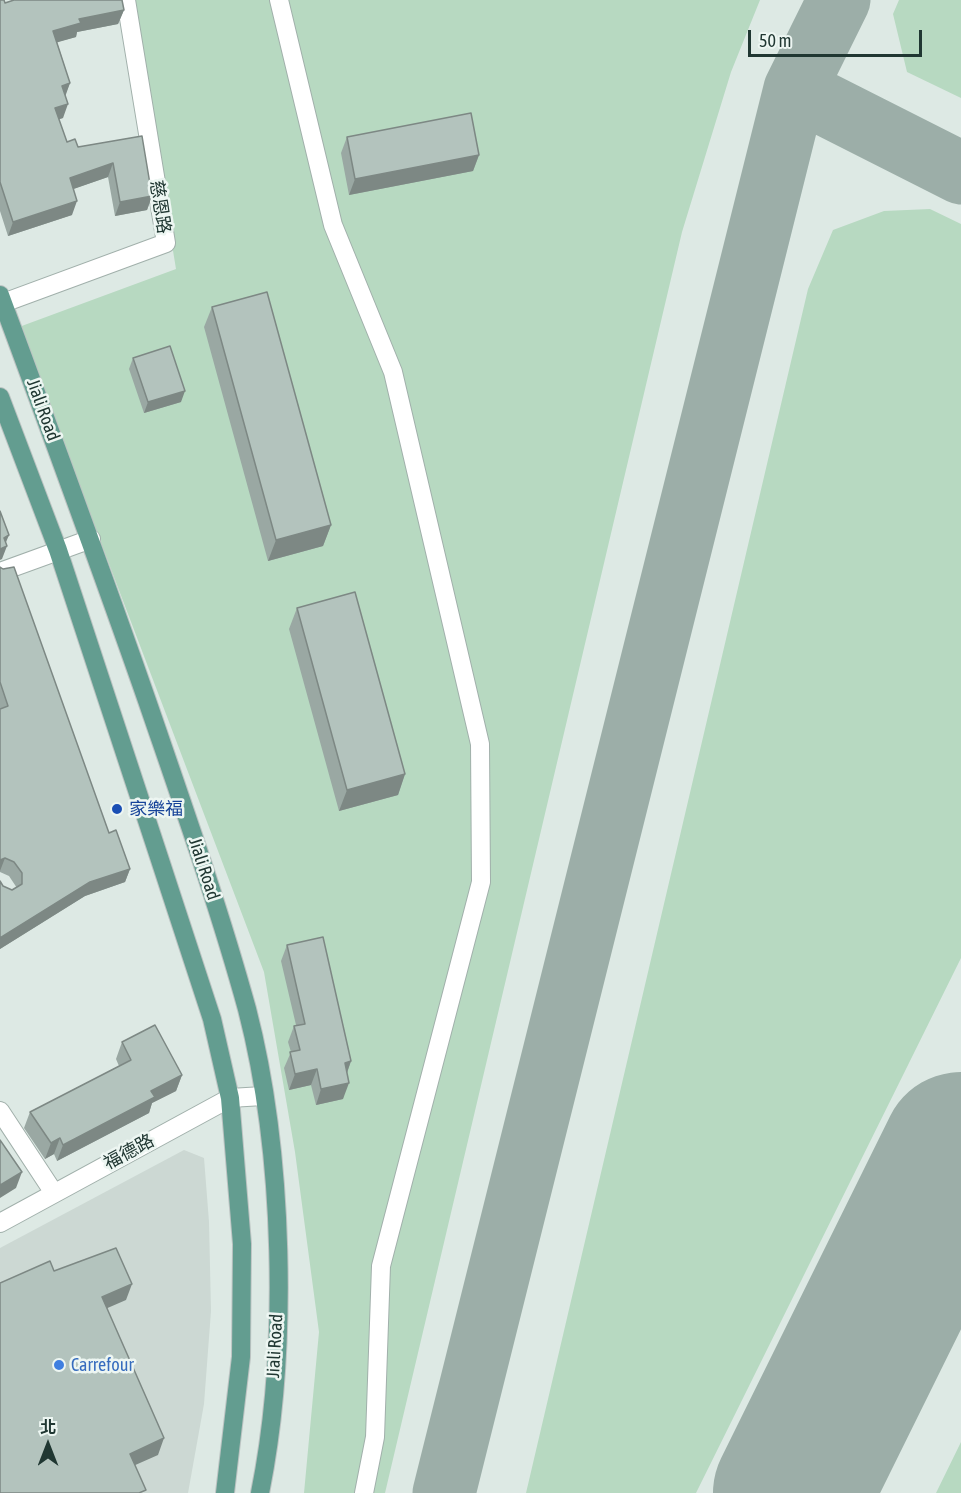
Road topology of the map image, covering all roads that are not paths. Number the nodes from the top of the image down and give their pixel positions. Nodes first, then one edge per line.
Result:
1 (126, 0) edge
2 (279, 0) edge
3 (1, 299) edge
4 (0, 397) edge
5 (91, 539) junction
6 (58, 550) junction
7 (0, 572) edge
8 (263, 1096) junction
9 (230, 1098) junction
10 (0, 1111) edge
11 (54, 1193) junction
12 (0, 1223) edge
13 (225, 1493) edge
14 (260, 1493) edge
15 (364, 1493) edge

1 - 3 street, 慈恩路
2 - 15 street
3 - 5 main road, Jiali Road
4 - 6 main road, Jiali Road
5 - 6 street
5 - 8 main road, Jiali Road
6 - 7 street
6 - 9 main road, Jiali Road
8 - 9 street, 福德路
8 - 14 main road, Jiali Road
9 - 11 street, 福德路
9 - 13 main road, Jiali Road
10 - 11 street
11 - 12 street, 福德路

